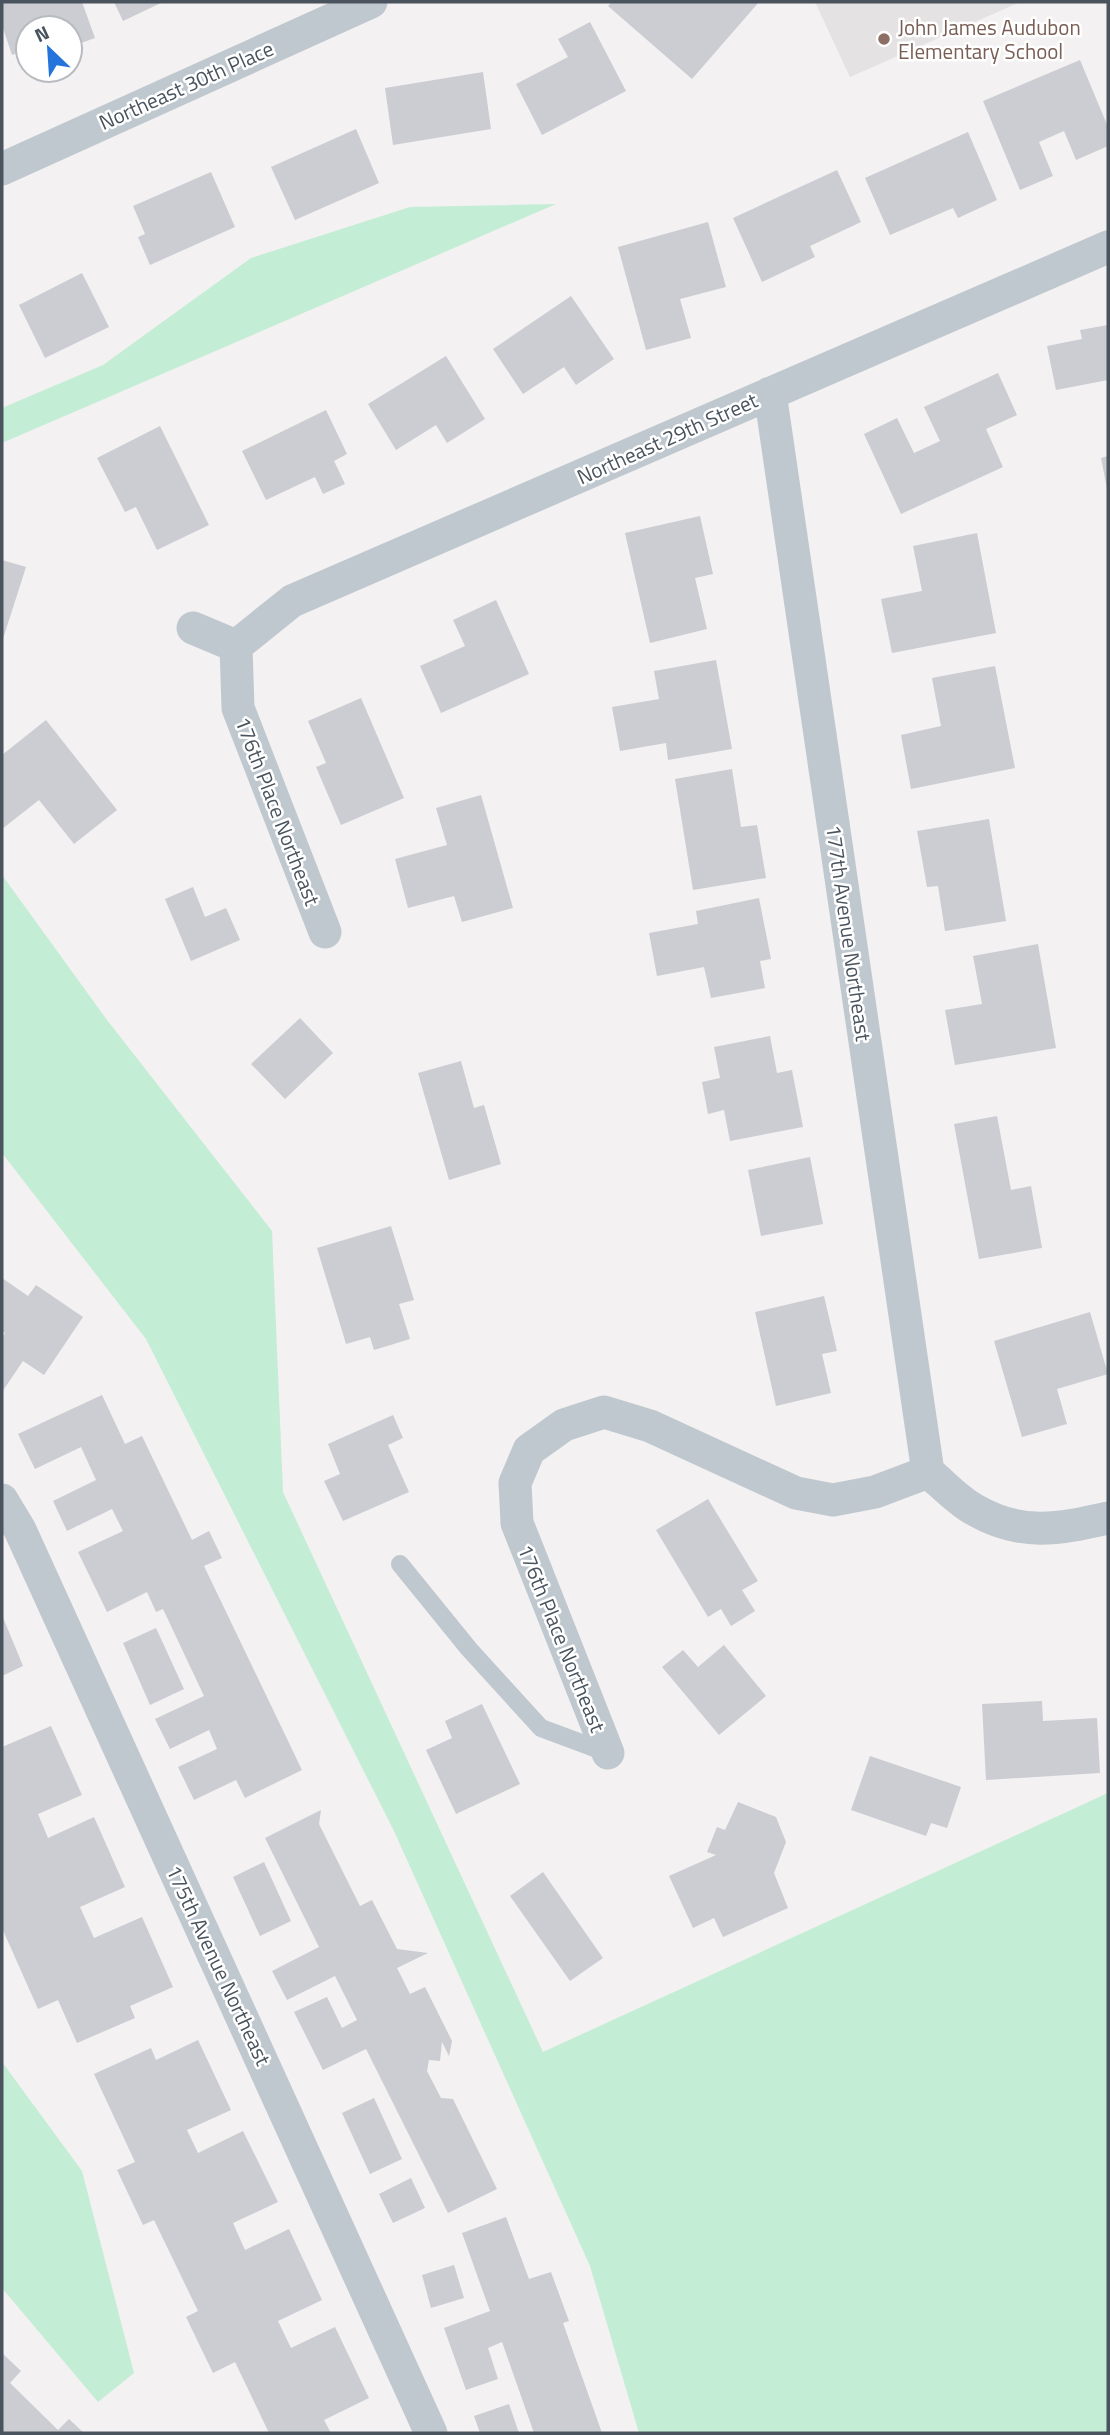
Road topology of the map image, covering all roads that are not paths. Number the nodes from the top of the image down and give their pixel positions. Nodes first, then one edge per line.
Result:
1 (371, 2) edge
2 (2, 169) edge
3 (1108, 247) edge
4 (770, 393) junction
5 (193, 628) dead end
6 (236, 646) junction
7 (325, 932) dead end
8 (928, 1472) junction
9 (2, 1500) edge
10 (1108, 1518) edge
11 (400, 1564) dead end
12 (608, 1754) joint
13 (432, 2433) edge

1 - 2 street, Northeast 30th Place
3 - 4 street, Northeast 29th Street
4 - 6 street, Northeast 29th Street
4 - 8 street, 177th Avenue Northeast
5 - 6 street
6 - 7 street, 176th Place Northeast
8 - 10 street
8 - 12 street, 176th Place Northeast
9 - 13 street, 175th Avenue Northeast
11 - 12 lane

